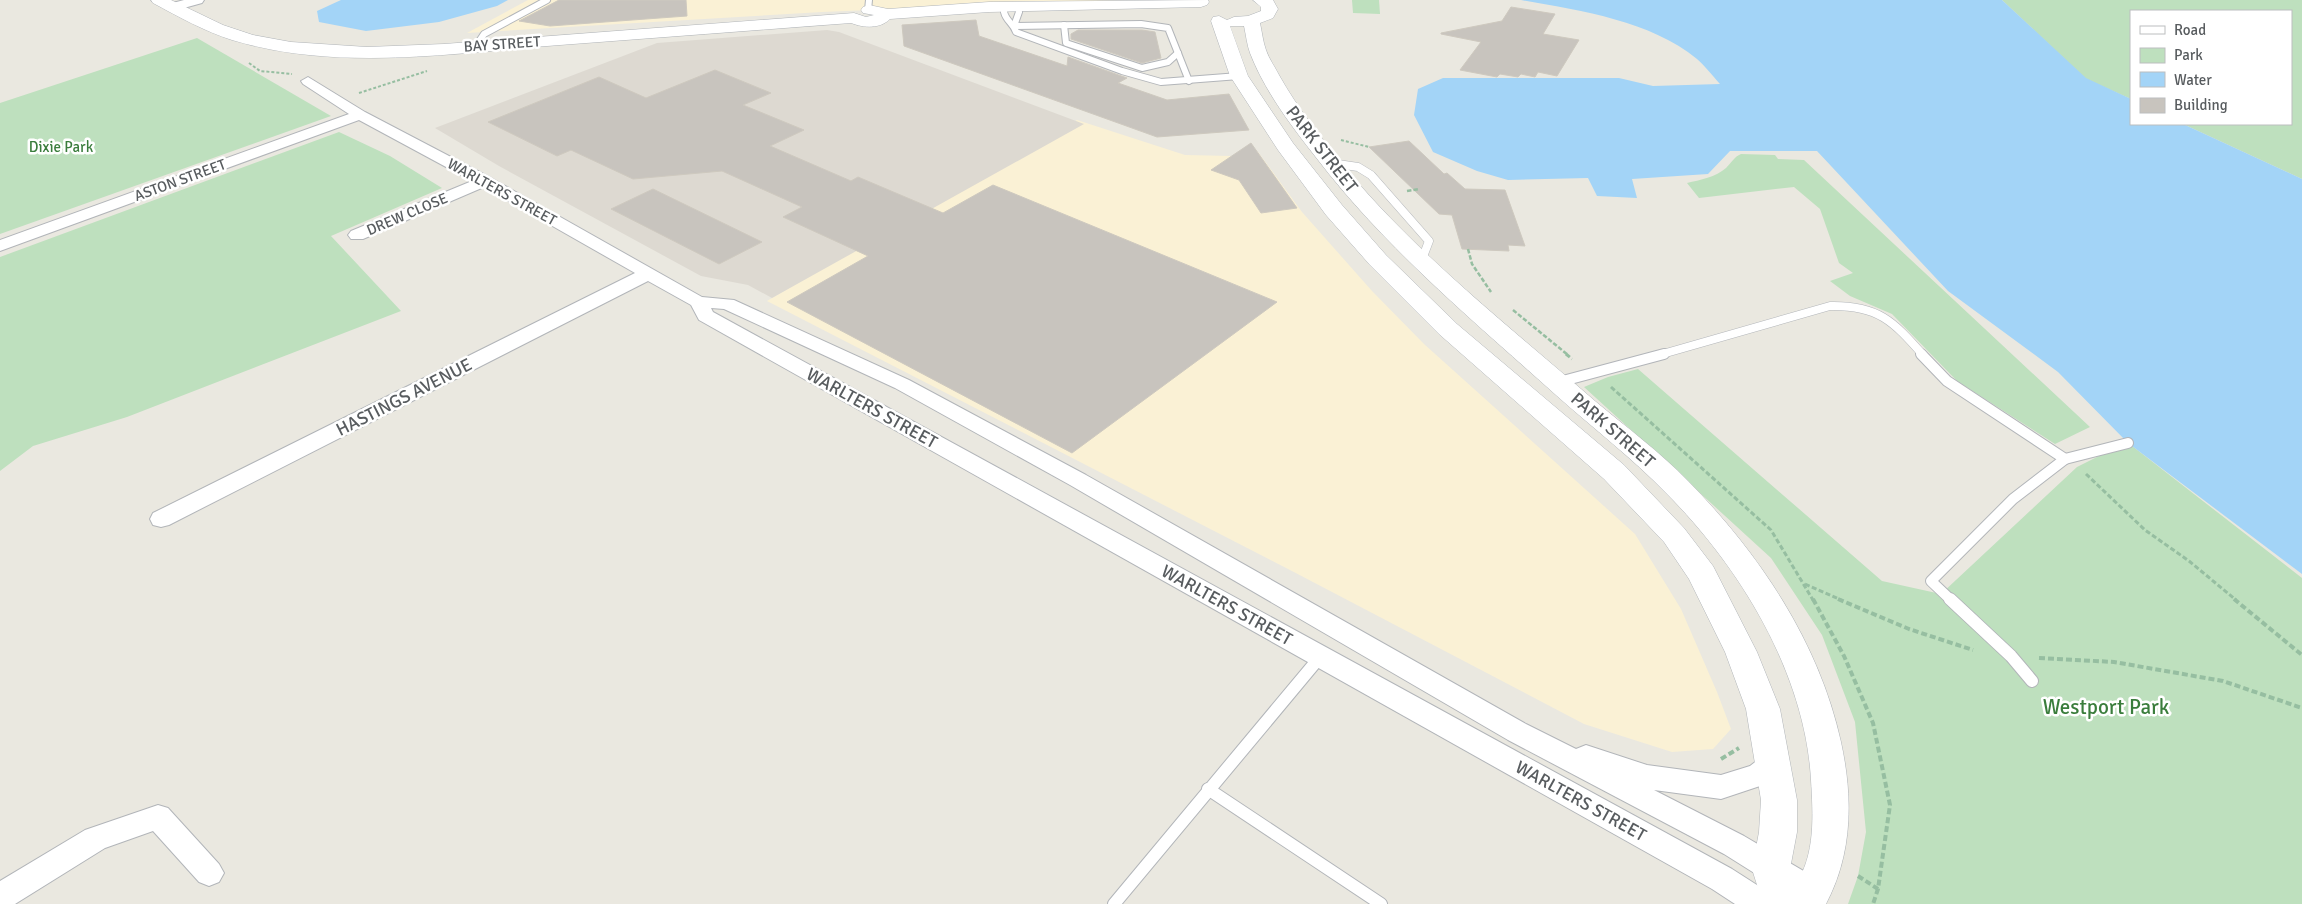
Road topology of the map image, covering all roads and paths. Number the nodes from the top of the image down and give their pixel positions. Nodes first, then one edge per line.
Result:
1 (198, 0) edge
2 (547, 0) edge
3 (1261, 0) edge
4 (166, 4) edge
5 (1201, 4) edge
6 (863, 9) edge
7 (902, 13) junction
8 (1012, 17) junction
9 (1219, 21) junction
10 (1251, 21) junction
11 (1064, 25) junction
12 (476, 46) junction
13 (1178, 53) junction
14 (249, 63) dead end
15 (430, 70) dead end
16 (1239, 76) junction
17 (308, 81) joint
18 (1189, 81) junction
19 (337, 100) junction
20 (360, 115) junction
21 (485, 181) junction
22 (1419, 189) dead end
23 (1414, 190) dead end
24 (357, 235) dead end
25 (0, 246) edge
26 (1468, 249) dead end
27 (647, 274) junction
28 (1496, 299) dead end
29 (698, 302) junction
30 (1511, 309) dead end
31 (1569, 374) junction
32 (1610, 386) dead end
33 (2128, 443) dead end
34 (2064, 460) junction
35 (161, 519) dead end
36 (1804, 583) junction
37 (2302, 655) edge
38 (2011, 656) junction
39 (1320, 657) junction
40 (2032, 681) dead end
41 (2302, 708) edge
42 (1517, 732) junction
43 (1740, 738) dead end
44 (1716, 763) dead end
45 (1773, 764) junction
46 (1208, 789) junction
47 (1771, 869) junction
48 (209, 873) dead end
49 (1858, 876) dead end
50 (1878, 889) junction
51 (0, 898) edge
52 (1800, 900) edge
53 (1114, 904) edge
54 (1381, 904) edge
55 (1760, 904) edge
56 (1873, 904) edge

1 - 4 street
2 - 12 lane
3 - 10 street
4 - 12 street, BAY STREET
5 - 7 street, BAY STREET
5 - 8 street, BAY STREET
5 - 9 street
6 - 7 street, BAY STREET
6 - 12 street, BAY STREET
7 - 8 street, BAY STREET
8 - 11 lane
8 - 18 lane
9 - 10 street
9 - 16 street, PARK STREET
10 - 31 street, PARK STREET
11 - 13 lane
11 - 13 lane
13 - 18 lane
14 - 17 path
15 - 19 path
16 - 18 lane
16 - 45 street, PARK STREET
17 - 19 street, WARLTERS STREET
19 - 20 street, WARLTERS STREET
20 - 21 street, WARLTERS STREET
20 - 25 street, ASTON STREET
21 - 24 street, DREW CLOSE
21 - 27 street, WARLTERS STREET
22 - 23 path
26 - 28 path
27 - 29 street, WARLTERS STREET
27 - 35 street, HASTINGS AVENUE
29 - 39 street, WARLTERS STREET
29 - 42 street, WARLTERS STREET
30 - 31 path
31 - 34 lane
31 - 52 street, PARK STREET
32 - 36 path
33 - 34 lane
34 - 37 path
34 - 38 lane
36 - 38 path
36 - 50 path
38 - 40 lane
38 - 41 path
39 - 46 lane
39 - 55 street, WARLTERS STREET
42 - 45 street, WARLTERS STREET
42 - 47 street, WARLTERS STREET
43 - 44 path
45 - 47 street, PARK STREET
46 - 53 lane
46 - 54 lane
47 - 52 street, PARK STREET
48 - 51 street
49 - 50 path
50 - 56 path

